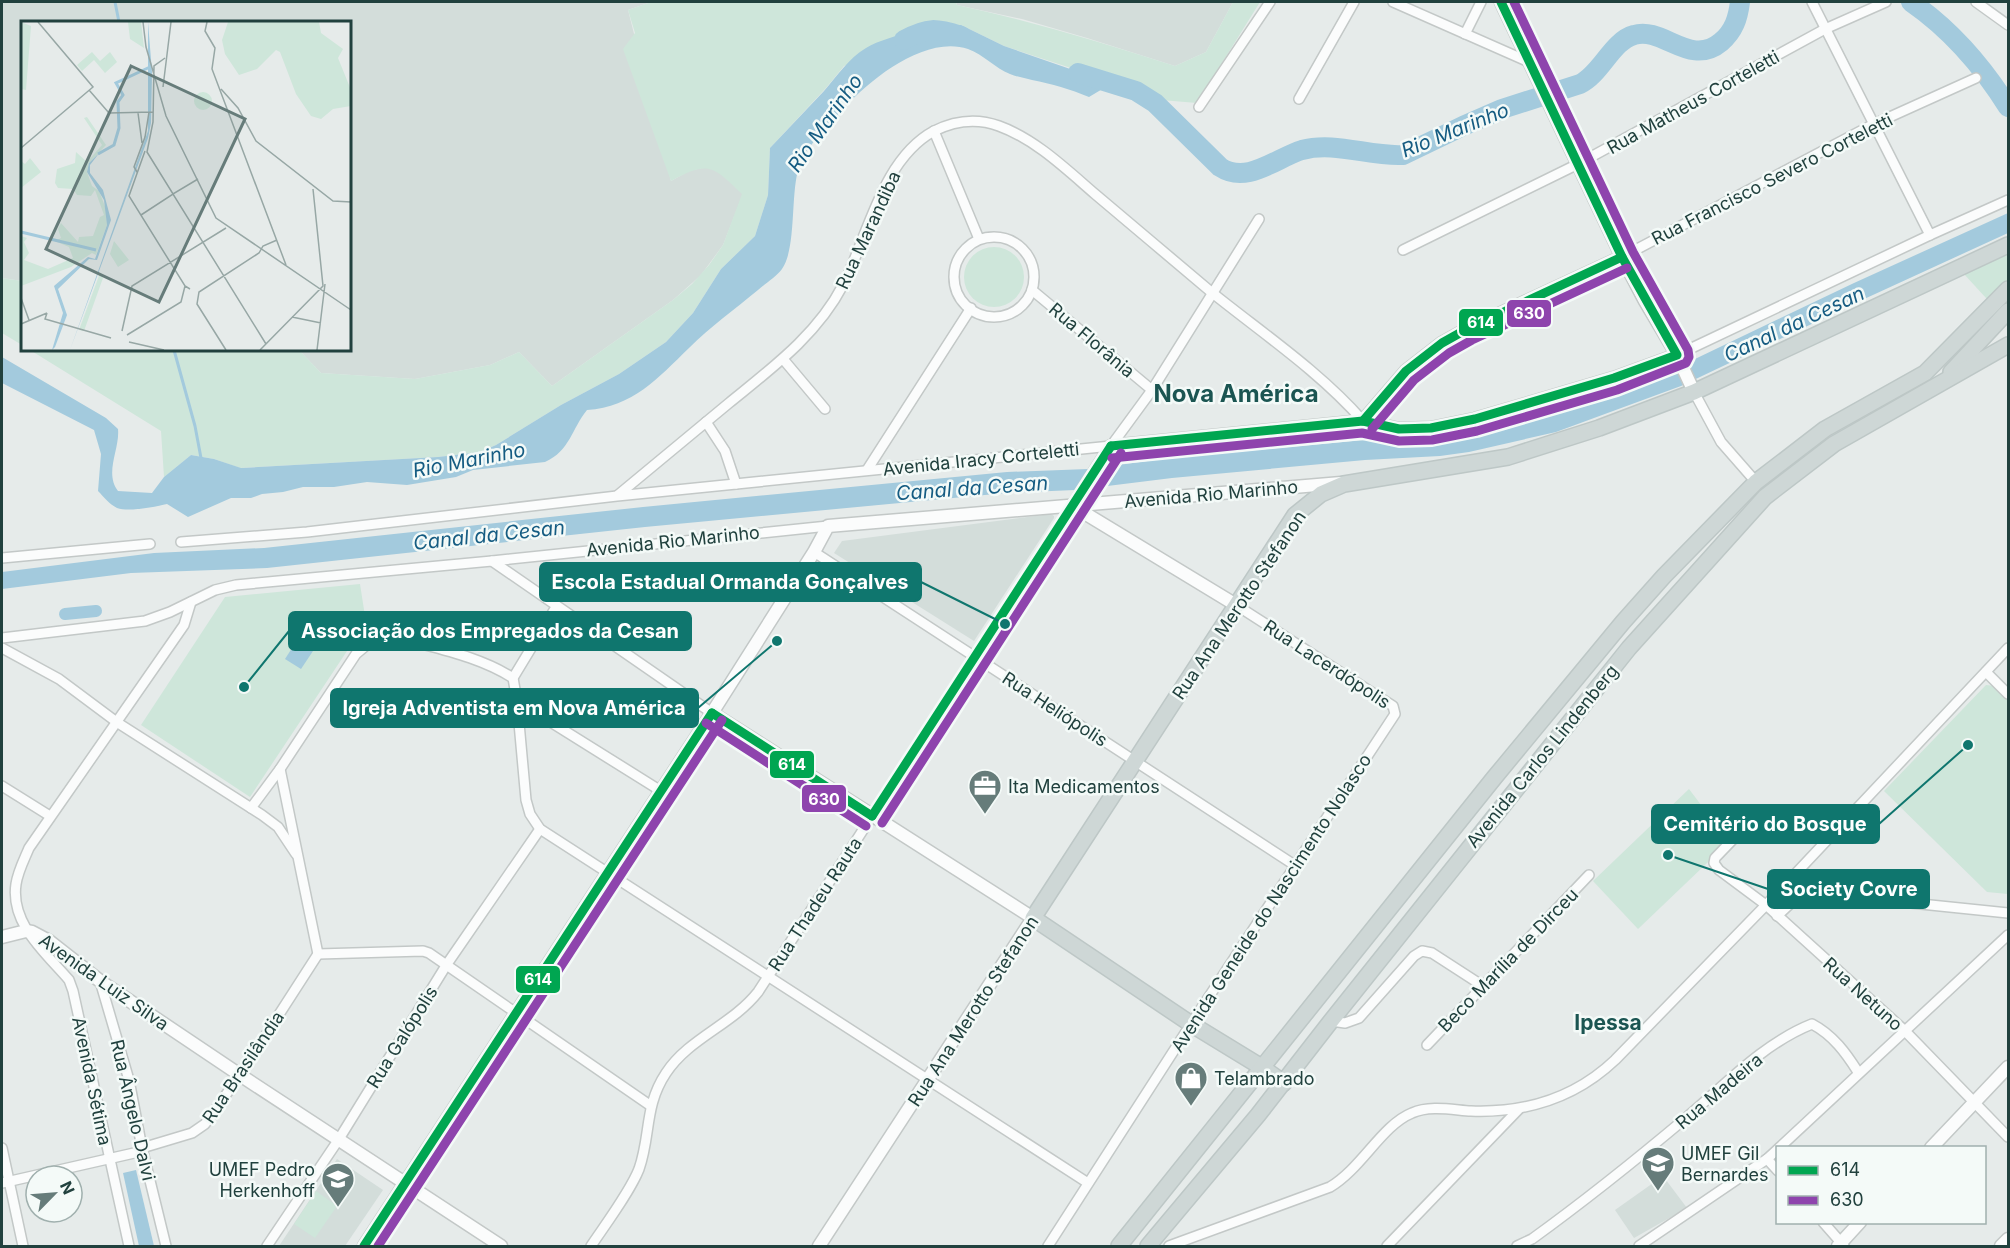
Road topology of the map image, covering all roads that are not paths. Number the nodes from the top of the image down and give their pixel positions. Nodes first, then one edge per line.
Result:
1 (1270, 2) edge
2 (1354, 2) edge
3 (1393, 2) edge
4 (1481, 2) edge
5 (1501, 2) edge
6 (1812, 2) edge
7 (1886, 2) edge
8 (1976, 2) edge
9 (2008, 25) edge
10 (1825, 29) junction
11 (1465, 34) junction
12 (1529, 62) junction
13 (1976, 78) dead end
14 (1299, 99) dead end
15 (1199, 107) dead end
16 (1872, 125) junction
17 (934, 131) junction
18 (1578, 164) junction
19 (2008, 200) edge
20 (1259, 219) dead end
21 (1930, 235) junction
22 (980, 239) junction
23 (2008, 246) edge
24 (1402, 250) dead end
25 (1622, 256) junction
26 (2008, 289) edge
27 (1032, 291) junction
28 (1213, 293) junction
29 (971, 308) junction
30 (2008, 311) edge
31 (2008, 345) edge
32 (783, 359) junction
33 (1679, 360) junction
34 (1692, 388) junction
35 (1152, 390) junction
36 (1924, 394) junction
37 (1378, 404) junction
38 (825, 409) dead end
39 (1363, 421) junction
40 (706, 422) junction
41 (1388, 427) junction
42 (1111, 446) junction
43 (867, 470) junction
44 (1352, 482) junction
45 (1756, 482) junction
46 (736, 484) junction
47 (617, 495) junction
48 (1073, 506) junction
49 (828, 526) junction
50 (181, 542) dead end
51 (150, 544) dead end
52 (814, 552) junction
53 (2, 558) edge
54 (492, 561) junction
55 (191, 602) junction
56 (1236, 605) junction
57 (556, 607) junction
58 (2, 638) edge
59 (2, 648) edge
60 (2008, 648) edge
61 (975, 657) junction
62 (1986, 672) junction
63 (513, 678) junction
64 (2008, 694) edge
65 (517, 702) junction
66 (1396, 710) joint
67 (712, 713) junction
68 (118, 723) junction
69 (1135, 761) junction
70 (280, 769) junction
71 (2, 786) edge
72 (661, 791) junction
73 (251, 808) junction
74 (50, 816) junction
75 (872, 816) junction
76 (540, 829) junction
77 (1742, 830) dead end
78 (297, 854) junction
79 (1296, 866) junction
80 (609, 873) junction
81 (1589, 874) dead end
82 (1767, 905) junction
83 (2008, 913) edge
84 (1777, 916) junction
85 (1033, 918) junction
86 (26, 931) junction
87 (2008, 935) edge
88 (2, 937) edge
89 (318, 954) junction
90 (447, 964) junction
91 (768, 977) junction
92 (100, 981) junction
93 (1483, 986) junction
94 (516, 1013) junction
95 (1331, 1020) junction
96 (1191, 1024) junction
97 (1904, 1030) junction
98 (1427, 1045) dead end
99 (2008, 1067) edge
100 (1263, 1068) junction
101 (1858, 1072) junction
102 (240, 1075) junction
103 (927, 1081) junction
104 (1284, 1083) junction
105 (1973, 1103) junction
106 (651, 1106) junction
107 (1519, 1109) junction
108 (2008, 1137) edge
109 (339, 1139) junction
110 (1780, 1146) edge
111 (1933, 1146) edge
112 (2, 1148) edge
113 (143, 1150) junction
114 (1776, 1150) edge
115 (1767, 1159) junction
116 (109, 1160) junction
117 (1776, 1169) edge
118 (5, 1182) edge
119 (404, 1184) junction
120 (1088, 1184) junction
121 (1825, 1224) edge
122 (1858, 1224) edge
123 (2008, 1239) edge
124 (165, 1245) edge
125 (1841, 1245) edge
126 (23, 1246) edge
127 (129, 1246) edge
128 (267, 1246) edge
129 (364, 1246) edge
130 (501, 1246) edge
131 (591, 1246) edge
132 (819, 1246) edge
133 (1048, 1246) edge
134 (1119, 1246) edge
135 (1148, 1246) edge
136 (1168, 1246) edge
137 (1387, 1246) edge
138 (1517, 1246) edge
139 (1639, 1246) edge
140 (2001, 1246) edge

1 - 15 street
2 - 14 street
3 - 11 street
4 - 11 street
5 - 12 street
6 - 10 street
7 - 10 street, Rua Matheus Corteletti
8 - 9 street
10 - 16 street
10 - 18 street, Rua Matheus Corteletti
11 - 12 street
12 - 18 street
13 - 16 street, Rua Francisco Severo Corteletti
16 - 21 street
16 - 25 street, Rua Francisco Severo Corteletti
17 - 22 street
17 - 28 street, Rua Marandiba
17 - 32 street, Rua Marandiba
18 - 24 street, Rua Matheus Corteletti
18 - 25 street
19 - 21 street, Avenida Iracy Corteletti
20 - 28 street, Rua Thadeu Rauta
21 - 33 street, Avenida Iracy Corteletti
22 - 27 street
22 - 29 street
23 - 34 main road, Rua Ana Merotto Stefanon
25 - 33 street
25 - 37 street, Rua Francisco Severo Corteletti
26 - 45 main road, Avenida Carlos Lindenberg
27 - 29 street
27 - 35 street, Rua Florânia
28 - 35 street, Rua Thadeu Rauta
28 - 39 street, Rua Marandiba
29 - 43 street
30 - 36 main road
31 - 36 main road, Avenida Carlos Lindenberg
32 - 38 street
32 - 40 street, Rua Marandiba
33 - 34 street
33 - 41 street, Avenida Iracy Corteletti
34 - 44 main road, Rua Ana Merotto Stefanon
34 - 45 street
35 - 42 street, Rua Thadeu Rauta
36 - 95 main road, Avenida Carlos Lindenberg
37 - 39 street, Rua Francisco Severo Corteletti
37 - 41 street
39 - 41 street, Avenida Iracy Corteletti
39 - 42 street, Avenida Iracy Corteletti
40 - 46 street
40 - 47 street, Rua Marandiba
42 - 43 street, Avenida Iracy Corteletti
42 - 48 street, Rua Thadeu Rauta
43 - 46 street, Avenida Iracy Corteletti
44 - 48 street, Avenida Rio Marinho
44 - 56 main road, Rua Ana Merotto Stefanon
45 - 100 main road, Avenida Carlos Lindenberg
46 - 47 street, Avenida Iracy Corteletti
47 - 50 street, Avenida Iracy Corteletti
48 - 49 street, Avenida Rio Marinho
48 - 56 street, Rua Lacerdópolis
48 - 61 street, Rua Thadeu Rauta
49 - 52 street
49 - 54 street, Avenida Rio Marinho
51 - 53 street
52 - 61 street, Rua Heliópolis
52 - 67 street
54 - 55 street, Avenida Rio Marinho
54 - 57 street
55 - 58 street, Avenida Rio Marinho
55 - 68 street, Avenida Luiz Silva
56 - 66 street, Rua Lacerdópolis
56 - 69 main road, Rua Ana Merotto Stefanon
57 - 63 street
57 - 67 street
59 - 68 street
60 - 62 street
61 - 69 street, Rua Heliópolis
61 - 75 street, Rua Thadeu Rauta
62 - 64 street
62 - 82 street
63 - 65 street
63 - 70 street
65 - 72 street
65 - 76 street
66 - 79 street, Avenida Geneide do Nascimento Nolasco
67 - 72 street
67 - 75 street
68 - 73 street
68 - 74 street, Avenida Luiz Silva
69 - 79 street, Rua Heliópolis
69 - 85 main road, Rua Ana Merotto Stefanon
70 - 73 street
70 - 78 street
71 - 74 street
72 - 80 street
73 - 78 street
74 - 86 street, Avenida Luiz Silva
75 - 85 street
75 - 91 street, Rua Thadeu Rauta
76 - 80 street
76 - 90 street, Rua Galópolis
77 - 82 street, Rua Netuno
78 - 89 street
79 - 96 street, Avenida Geneide do Nascimento Nolasco
80 - 91 street
80 - 94 street
81 - 93 street, Beco Marília de Dirceu
82 - 84 street, Rua Netuno
82 - 107 street
83 - 84 street
84 - 97 street, Rua Netuno
85 - 96 main road
85 - 103 street, Rua Ana Merotto Stefanon
86 - 88 street
86 - 92 street, Avenida Luiz Silva
86 - 116 street, Avenida Sétima
87 - 97 street
89 - 90 street
89 - 102 street, Rua Brasilândia
90 - 94 street
90 - 109 street, Rua Galópolis
91 - 103 street
91 - 106 street, Rua Thadeu Rauta
92 - 102 street, Avenida Luiz Silva
92 - 113 street, Rua Ângelo Dalvi
93 - 95 street
93 - 98 street, Beco Marília de Dirceu
94 - 106 street
94 - 119 street
95 - 104 main road, Avenida Carlos Lindenberg
96 - 100 main road
96 - 120 street, Avenida Geneide do Nascimento Nolasco
97 - 101 street
97 - 105 street, Rua Netuno
99 - 105 street
100 - 104 main road
100 - 134 main road, Avenida Carlos Lindenberg
101 - 110 street
101 - 138 street, Rua Madeira
102 - 109 street, Avenida Luiz Silva
102 - 113 street, Rua Brasilândia
103 - 120 street
103 - 132 street, Rua Ana Merotto Stefanon
104 - 135 main road, Avenida Carlos Lindenberg
105 - 108 street, Rua Netuno
105 - 111 street
106 - 131 street, Rua Thadeu Rauta
107 - 136 street
107 - 137 street
109 - 119 street, Avenida Luiz Silva
109 - 128 street, Rua Galópolis
112 - 118 street
113 - 116 street, Rua Brasilândia
113 - 124 street, Rua Ângelo Dalvi
114 - 115 street
115 - 117 street
115 - 139 street
116 - 118 street, Rua Brasilândia
116 - 127 street, Avenida Sétima
118 - 126 street
119 - 129 street
119 - 130 street, Avenida Luiz Silva
120 - 133 street, Avenida Geneide do Nascimento Nolasco
121 - 125 street
122 - 125 street
123 - 140 street

